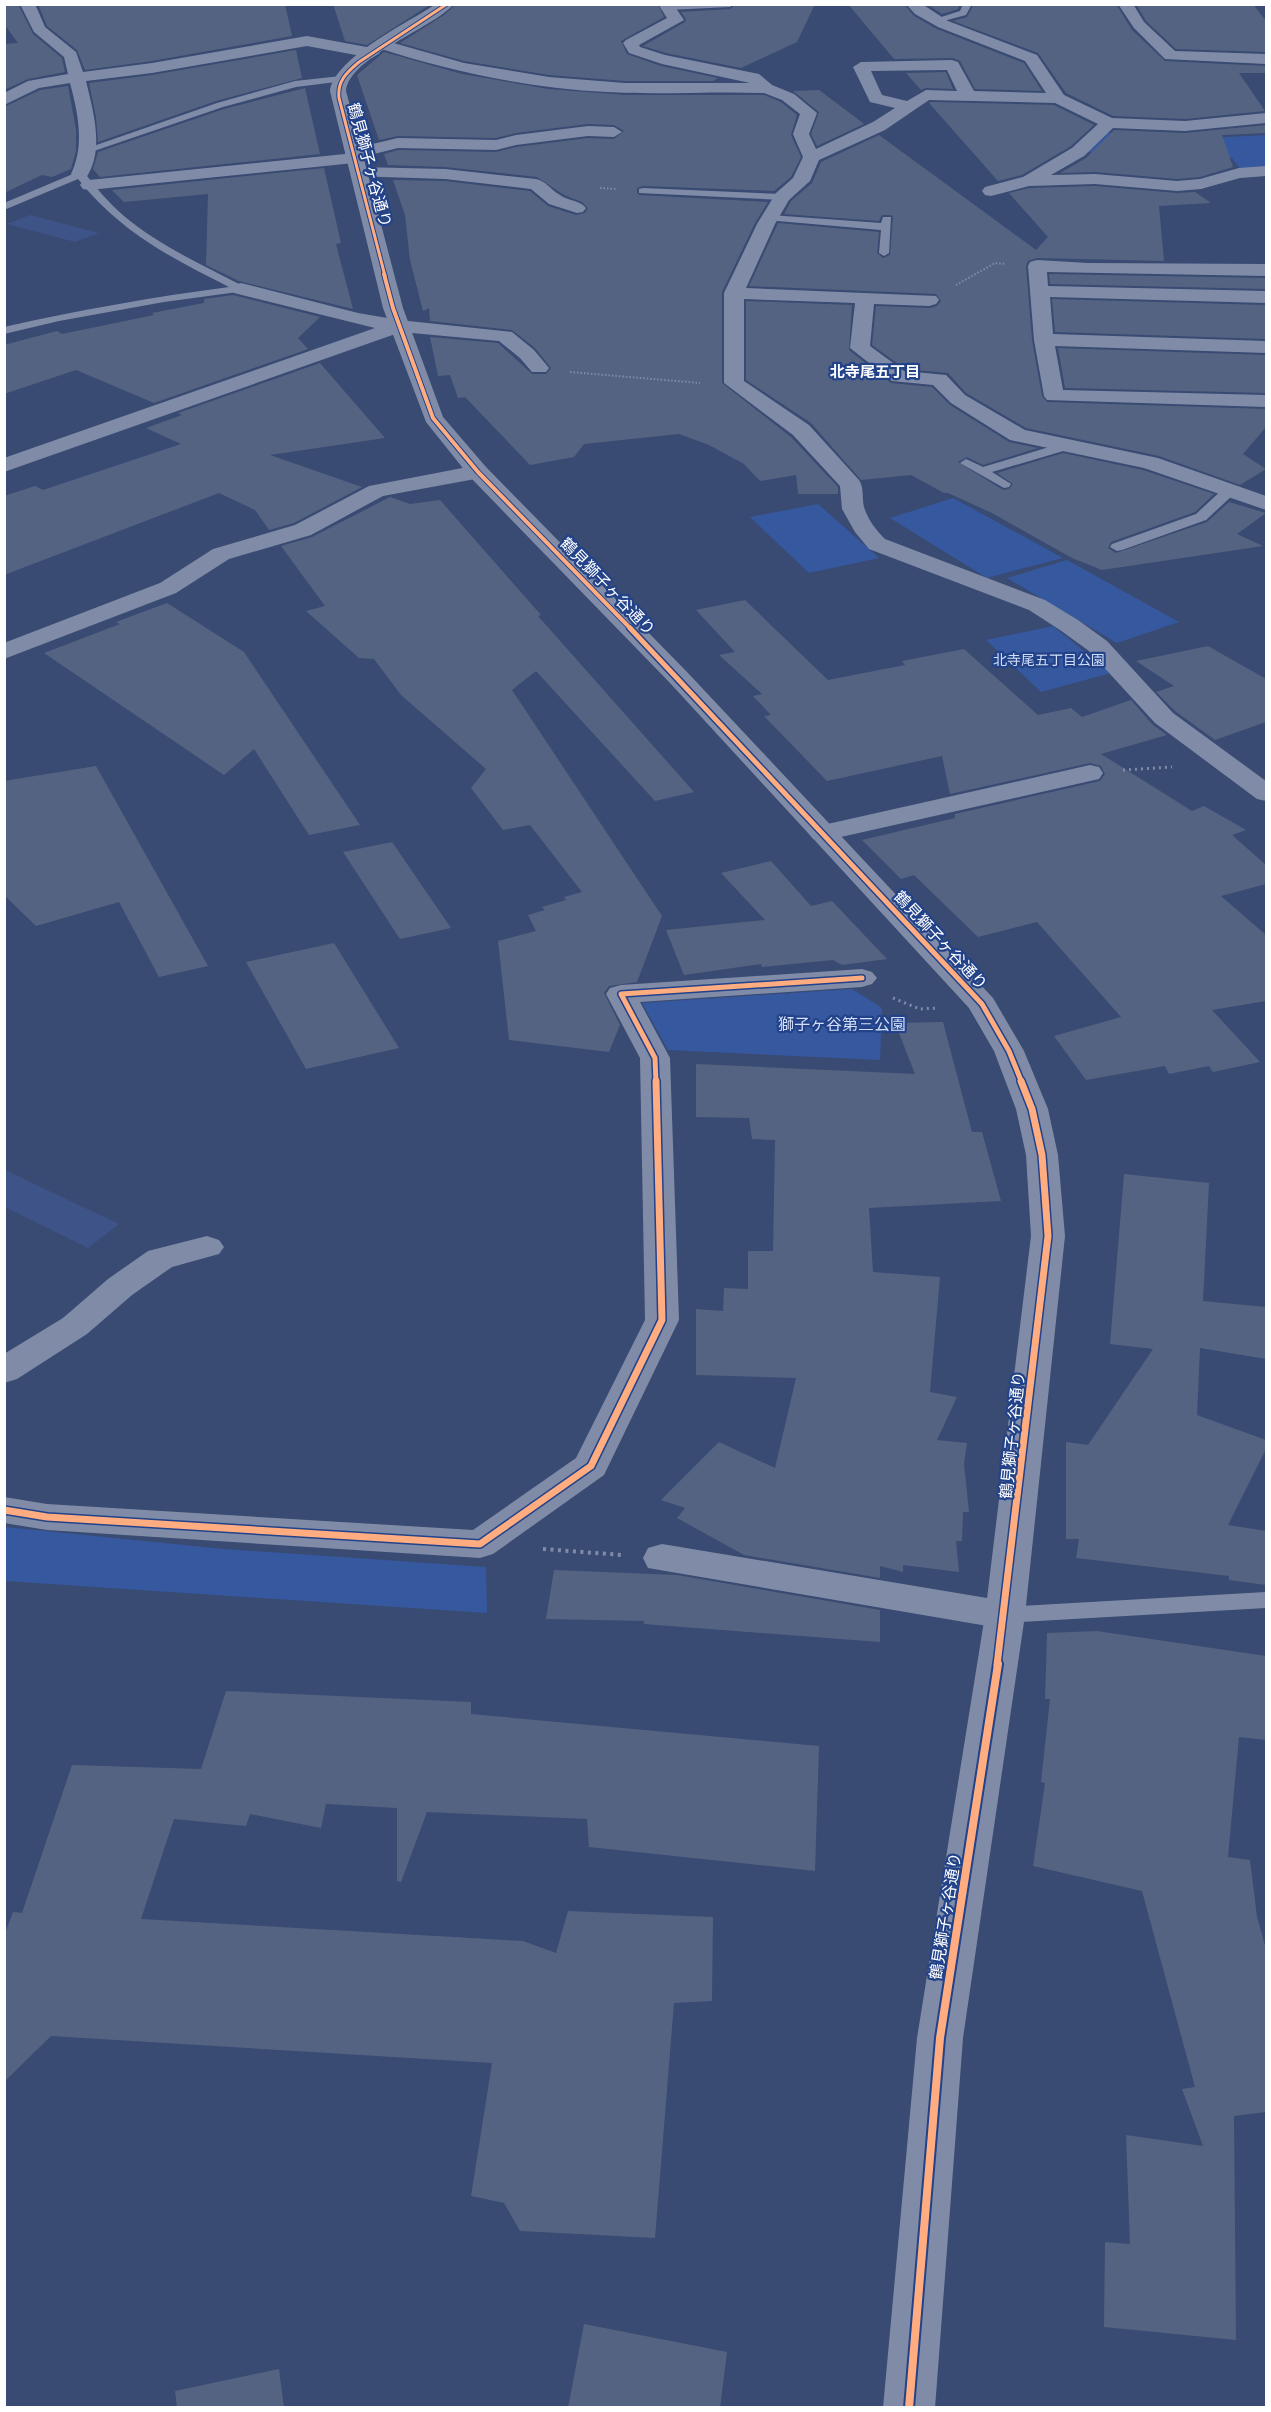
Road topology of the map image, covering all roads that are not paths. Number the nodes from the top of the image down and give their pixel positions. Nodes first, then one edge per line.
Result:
1 (27, 4) edge
2 (447, 4) edge
3 (730, 4) edge
4 (913, 4) edge
5 (968, 4) edge
6 (1125, 4) edge
7 (667, 7) joint
8 (936, 20) junction
9 (378, 49) junction
10 (1266, 59) edge
11 (75, 78) junction
12 (341, 79) junction
13 (766, 88) junction
14 (968, 96) junction
15 (1058, 98) junction
16 (4, 100) edge
17 (909, 106) junction
18 (1266, 118) edge
19 (1110, 123) junction
20 (614, 132) dead end
21 (87, 150) junction
22 (812, 157) junction
23 (355, 161) junction
24 (1266, 171) edge
25 (85, 179) junction
26 (1029, 181) junction
27 (992, 190) dead end
28 (643, 191) dead end
29 (782, 197) junction
30 (4, 207) edge
31 (577, 208) dead end
32 (770, 218) junction
33 (884, 253) dead end
34 (1266, 270) edge
35 (241, 289) junction
36 (1040, 291) junction
37 (734, 293) junction
38 (1266, 297) edge
39 (865, 299) junction
40 (929, 300) road end
41 (399, 326) junction
42 (4, 331) edge
43 (1044, 340) junction
44 (1266, 347) edge
45 (539, 368) road end
46 (1266, 401) edge
47 (1066, 446) junction
48 (966, 463) dead end
49 (4, 466) edge
50 (984, 471) junction
51 (478, 472) junction
52 (1004, 484) dead end
53 (1230, 491) junction
54 (1266, 503) edge
55 (1117, 547) dead end
56 (4, 652) edge
57 (1090, 773) road end
58 (1266, 793) edge
59 (823, 832) junction
60 (862, 978) road end
61 (207, 1247) dead end
62 (4, 1371) edge
63 (4, 1510) edge
64 (662, 1558) road end
65 (1266, 1600) edge
66 (1005, 1615) junction
67 (909, 2408) edge

1 - 11 street
2 - 9 street
3 - 7 lane
4 - 8 street
5 - 8 lane
6 - 10 street
7 - 13 street
8 - 15 street
9 - 11 street
9 - 12 street
9 - 13 street
11 - 16 street
11 - 21 street
12 - 21 lane
12 - 23 street, 鶴見獅子ヶ谷通り
13 - 22 street
14 - 15 street
14 - 17 street
14 - 17 street
15 - 19 street
17 - 22 street
18 - 19 street
19 - 26 street
20 - 23 street
21 - 25 street
22 - 29 street
23 - 25 street
23 - 31 street
23 - 41 street, 鶴見獅子ヶ谷通り
24 - 26 street
25 - 30 lane
25 - 35 lane
26 - 27 street
28 - 29 lane
29 - 32 street
32 - 33 lane
32 - 37 street
34 - 36 street
35 - 41 street
35 - 42 lane
36 - 38 street
36 - 43 street
37 - 39 street
37 - 58 street
39 - 40 street
39 - 47 street
41 - 45 street
41 - 49 street
41 - 51 street, 鶴見獅子ヶ谷通り
43 - 44 street
43 - 46 street
47 - 50 lane
47 - 53 street
48 - 50 lane
50 - 52 lane
51 - 56 street
51 - 59 street, 鶴見獅子ヶ谷通り
53 - 54 street
53 - 55 lane
57 - 59 street
59 - 66 street, 鶴見獅子ヶ谷通り
60 - 63 street
61 - 62 street
64 - 66 street
65 - 66 lane
66 - 67 street, 鶴見獅子ヶ谷通り

